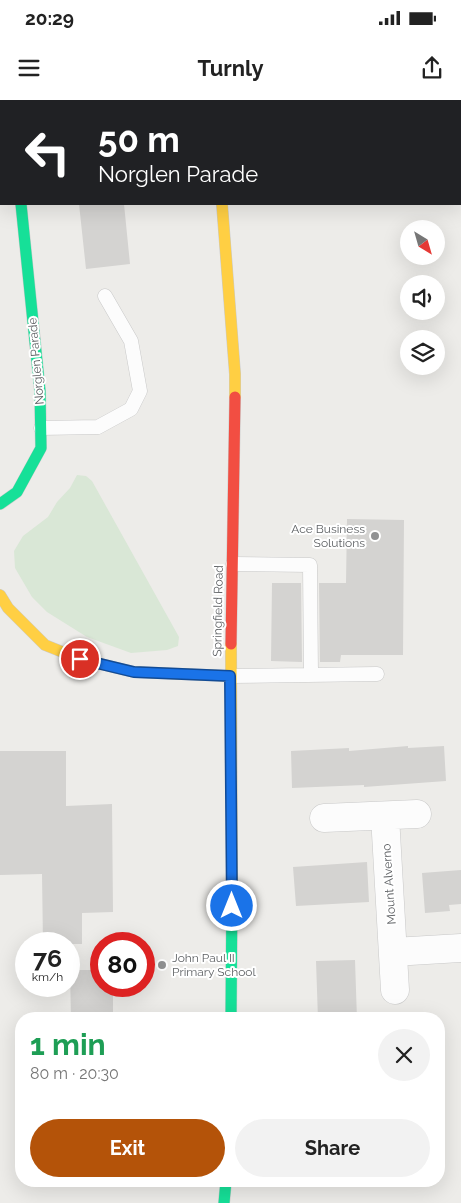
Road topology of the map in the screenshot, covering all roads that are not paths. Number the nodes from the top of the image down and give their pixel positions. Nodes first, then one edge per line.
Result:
1 (21, 205) edge
2 (222, 205) edge
3 (106, 296) dead end
4 (41, 428) junction
5 (0, 504) edge
6 (233, 564) junction
7 (0, 595) edge
8 (377, 674) dead end
9 (310, 675) junction
10 (230, 676) junction
11 (417, 814) dead end
12 (385, 816) junction
13 (324, 818) dead end
14 (461, 948) edge
15 (393, 952) junction
16 (395, 990) dead end
17 (230, 1012) edge
18 (225, 1187) edge
19 (224, 1203) edge

1 - 4 main road, Norglen Parade
2 - 6 main road, Springfield Road
3 - 4 lane
4 - 5 main road, Norglen Parade
6 - 9 lane
6 - 10 main road, Springfield Road
7 - 10 main road
8 - 9 lane
9 - 10 lane
10 - 17 main road, Springfield Road
11 - 12 street
12 - 13 street
12 - 15 street, Mount Alverno
14 - 15 street
15 - 16 street, Mount Alverno
18 - 19 main road

